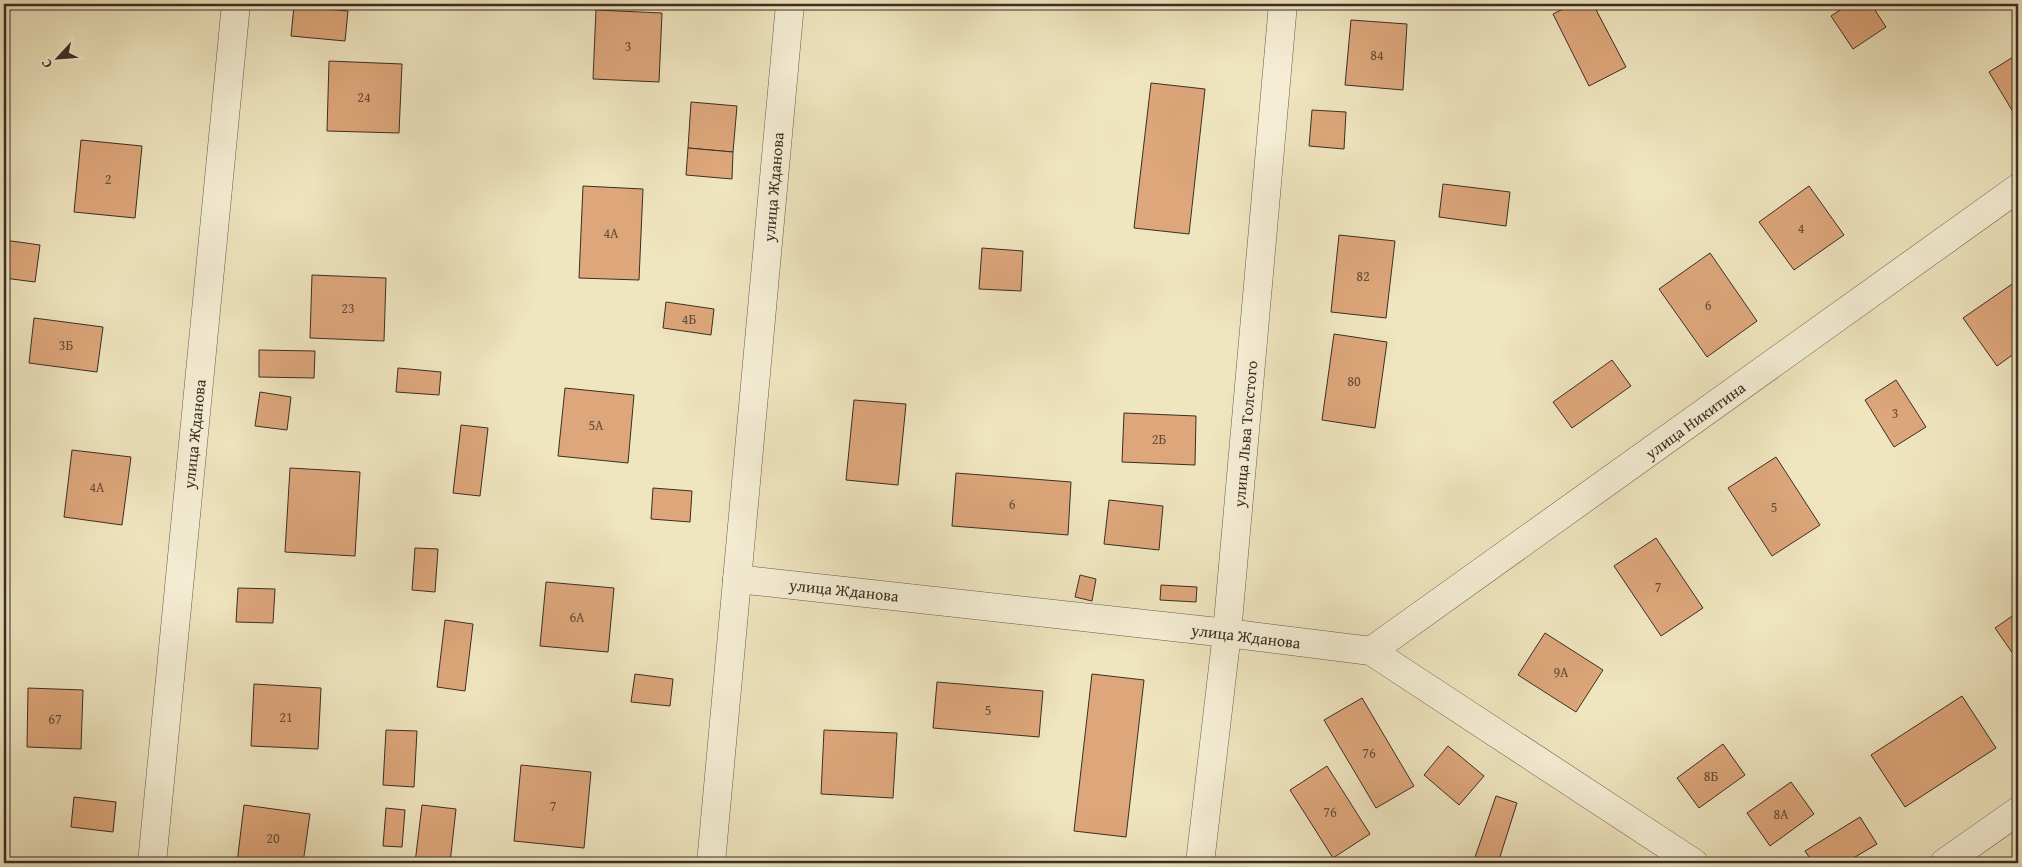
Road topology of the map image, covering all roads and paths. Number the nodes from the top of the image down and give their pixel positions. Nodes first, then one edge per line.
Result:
1 (236, 4) edge
2 (790, 4) edge
3 (1283, 4) edge
4 (2018, 188) edge
5 (737, 579) junction
6 (1227, 633) junction
7 (1371, 651) junction
8 (2018, 811) edge
9 (152, 863) edge
10 (711, 863) edge
11 (1200, 863) edge
12 (1694, 863) edge
13 (1944, 863) edge

1 - 9 street, улица Жданова
2 - 5 street, улица Жданова
3 - 6 street, улица Льва Толстого
4 - 7 street, улица Никитина
5 - 6 street, улица Жданова
5 - 10 street, улица Жданова
6 - 7 street, улица Жданова
6 - 11 street, улица Льва Толстого
7 - 12 street, улица Жданова
8 - 13 street

